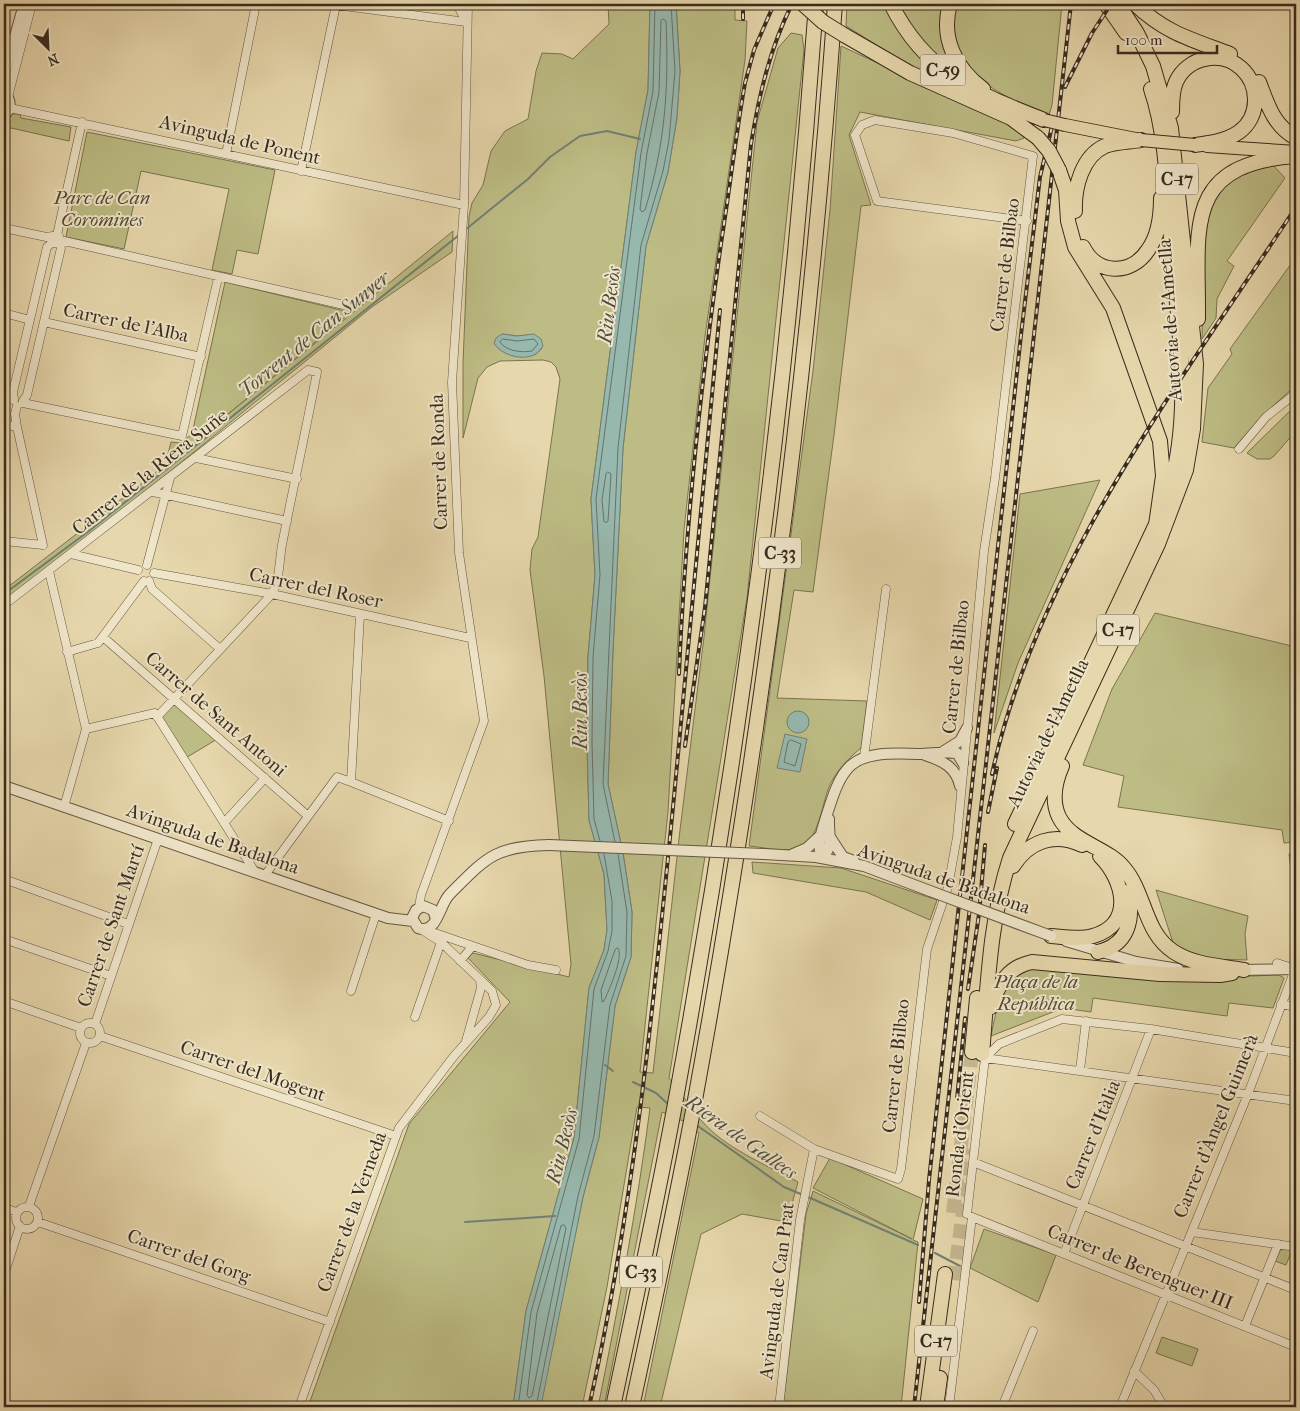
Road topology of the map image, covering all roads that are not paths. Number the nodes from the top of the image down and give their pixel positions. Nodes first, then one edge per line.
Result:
1 (24, 4) edge
2 (32, 4) edge
3 (256, 4) edge
4 (457, 4) edge
5 (468, 4) edge
6 (803, 4) edge
7 (816, 4) edge
8 (835, 4) edge
9 (891, 4) edge
10 (950, 4) edge
11 (1106, 4) edge
12 (1118, 4) edge
13 (1135, 4) edge
14 (466, 22) junction
15 (4, 76) edge
16 (6, 95) edge
17 (991, 108) junction
18 (1018, 110) junction
19 (7, 111) edge
20 (1044, 120) junction
21 (82, 122) junction
22 (1171, 128) junction
23 (1296, 138) edge
24 (1141, 140) junction
25 (1195, 145) junction
26 (1296, 150) edge
27 (226, 154) junction
28 (1296, 156) edge
29 (1165, 160) junction
30 (302, 171) junction
31 (464, 205) junction
32 (1027, 221) junction
33 (4, 228) edge
34 (56, 240) junction
35 (218, 278) junction
36 (344, 305) dead end
37 (4, 313) edge
38 (30, 320) junction
39 (44, 322) junction
40 (201, 357) junction
41 (1196, 364) junction
42 (1296, 393) edge
43 (4, 398) edge
44 (18, 402) junction
45 (4, 424) edge
46 (17, 427) junction
47 (1240, 449) dead end
48 (196, 458) junction
49 (170, 478) junction
50 (297, 480) junction
51 (153, 492) junction
52 (165, 494) junction
53 (287, 521) junction
54 (1156, 525) junction
55 (4, 541) edge
56 (71, 554) junction
57 (147, 565) junction
58 (138, 570) junction
59 (49, 571) junction
60 (154, 573) junction
61 (146, 581) junction
62 (886, 588) dead end
63 (272, 594) junction
64 (1132, 600) junction
65 (4, 605) edge
66 (360, 615) junction
67 (103, 638) junction
68 (470, 638) junction
69 (220, 649) junction
70 (67, 652) junction
71 (173, 698) junction
72 (156, 715) junction
73 (966, 728) junction
74 (86, 729) junction
75 (943, 757) junction
76 (864, 758) junction
77 (963, 759) junction
78 (265, 778) junction
79 (352, 782) junction
80 (4, 786) edge
81 (960, 786) junction
82 (64, 807) junction
83 (308, 816) junction
84 (449, 821) junction
85 (224, 823) junction
86 (825, 836) junction
87 (158, 839) junction
88 (1097, 848) junction
89 (788, 855) junction
90 (823, 858) junction
91 (864, 866) junction
92 (254, 872) junction
93 (265, 875) junction
94 (4, 879) edge
95 (1001, 886) junction
96 (445, 900) junction
97 (424, 907) junction
98 (376, 914) junction
99 (413, 921) junction
100 (128, 924) junction
101 (431, 927) junction
102 (1051, 936) junction
103 (4, 939) edge
104 (441, 942) junction
105 (472, 947) junction
106 (1098, 952) junction
107 (460, 961) junction
108 (1277, 963) dead end
109 (1296, 969) edge
110 (556, 970) dead end
111 (1244, 970) junction
112 (111, 976) junction
113 (480, 980) junction
114 (351, 991) dead end
115 (4, 1001) edge
116 (1281, 1004) junction
117 (1296, 1006) edge
118 (472, 1015) junction
119 (414, 1017) dead end
120 (1086, 1021) junction
121 (95, 1024) junction
122 (481, 1026) junction
123 (81, 1028) junction
124 (1151, 1029) junction
125 (984, 1034) junction
126 (100, 1036) junction
127 (86, 1043) junction
128 (465, 1044) junction
129 (1265, 1048) junction
130 (1296, 1053) edge
131 (980, 1055) junction
132 (1080, 1070) junction
133 (1133, 1078) junction
134 (1248, 1094) junction
135 (1296, 1101) edge
136 (760, 1116) dead end
137 (396, 1136) junction
138 (814, 1149) junction
139 (973, 1162) junction
140 (1082, 1205) junction
141 (29, 1206) junction
142 (4, 1208) edge
143 (17, 1212) junction
144 (969, 1216) junction
145 (38, 1222) junction
146 (20, 1226) junction
147 (1192, 1232) junction
148 (1278, 1244) junction
149 (1184, 1247) junction
150 (1296, 1247) edge
151 (1064, 1254) junction
152 (4, 1275) edge
153 (1264, 1277) junction
154 (954, 1278) junction
155 (1296, 1290) edge
156 (1166, 1294) junction
157 (330, 1322) junction
158 (1245, 1326) junction
159 (1033, 1331) dead end
160 (1296, 1347) edge
161 (1134, 1371) junction
162 (298, 1407) edge
163 (613, 1407) edge
164 (632, 1407) edge
165 (779, 1407) edge
166 (927, 1407) edge
167 (938, 1407) edge
168 (949, 1407) edge
169 (1002, 1407) edge
170 (1120, 1407) edge
171 (1164, 1407) edge

1 - 15 street
2 - 16 street
3 - 27 street
4 - 14 street
5 - 14 street, Carrer de Ronda
6 - 17 highway, C-59, bridge
7 - 163 highway, C-33
8 - 164 highway, C-33
9 - 18 highway, C-59
10 - 18 highway, C-59
11 - 29 highway, C-17
12 - 22 highway, Autovia de l'Ametlla / C-17
13 - 23 highway
14 - 30 street
14 - 31 street, Carrer de Ronda
16 - 19 street
17 - 20 highway, C-59
17 - 54 highway, bridge
18 - 20 highway, C-59
19 - 21 street, Avinguda de Ponent
20 - 24 highway, C-59, bridge
21 - 27 street, Avinguda de Ponent
21 - 34 street
22 - 25 highway
22 - 41 highway, Autovia de l'Ametlla / C-17
24 - 25 highway, C-59, bridge
24 - 29 highway
25 - 26 highway, C-59
27 - 30 street, Avinguda de Ponent
28 - 41 highway
29 - 54 highway, C-17
30 - 31 street, Avinguda de Ponent
31 - 68 street, Carrer de Ronda
32 - 32 street, Carrer de Bilbao
32 - 73 street, Carrer de Bilbao
33 - 34 street
34 - 35 street
34 - 38 street
34 - 39 street
35 - 36 street
35 - 40 street
37 - 38 street
38 - 44 street
39 - 40 street, Carrer de l'Alba
39 - 44 street
40 - 44 street
41 - 64 highway, Autovia de l'Ametlla / C-17
42 - 47 street
43 - 44 street
44 - 46 street
45 - 46 street
46 - 55 street
48 - 49 street, Carrer de la Riera Suñe
48 - 50 street
48 - 50 street, Carrer de la Riera Suñe
49 - 51 street, Carrer de la Riera Suñe
49 - 52 street
50 - 53 street
51 - 52 street
51 - 56 street, Carrer de la Riera Suñe
52 - 53 street
52 - 57 street
53 - 63 street
54 - 131 highway, C-17
56 - 58 street
56 - 59 street, Carrer de la Riera Suñe
57 - 58 street
57 - 60 street
58 - 61 street
59 - 65 street, Carrer de la Riera Suñe
59 - 70 street
60 - 61 street
60 - 63 street, Carrer del Roser
61 - 67 street
61 - 69 street
62 - 76 street
63 - 66 street, Carrer del Roser
63 - 69 street
64 - 88 highway
64 - 95 highway, Autovia de l'Ametlla / C-17
66 - 68 street, Carrer del Roser
66 - 79 street
67 - 70 street
67 - 71 street, Carrer de Sant Antoni
68 - 84 street, Carrer de Ronda
69 - 71 street
70 - 74 street
71 - 72 street
71 - 78 street, Carrer de Sant Antoni
72 - 74 street
72 - 85 street
73 - 75 street
73 - 77 street, Carrer de Bilbao
74 - 82 street
75 - 76 street
75 - 77 street
75 - 81 street
76 - 86 street
77 - 81 street, Carrer de Bilbao
78 - 83 street, Carrer de Sant Antoni
78 - 85 street
79 - 83 street
79 - 84 street
80 - 82 street, Avinguda de Badalona
81 - 138 street, Carrer de Bilbao
82 - 87 street, Avinguda de Badalona
83 - 93 street
84 - 97 street, Carrer de Ronda
85 - 92 street
86 - 89 street
86 - 90 street
86 - 91 street
87 - 92 street, Avinguda de Badalona
87 - 100 street, Carrer de Sant Martí
88 - 106 highway
88 - 111 highway
89 - 90 street, Avinguda de Badalona
89 - 96 street, Avinguda de Badalona, bridge
90 - 91 street, Avinguda de Badalona
91 - 102 street, Avinguda de Badalona, bridge
92 - 93 street, Avinguda de Badalona
93 - 98 street, Avinguda de Badalona
94 - 100 street
95 - 102 highway
95 - 125 highway, Autovia de l'Ametlla / C-17
96 - 97 street, Avinguda de Badalona
96 - 101 street, Avinguda de Badalona
97 - 99 street
97 - 101 street
98 - 99 street, Avinguda de Badalona
98 - 114 street
99 - 101 street
100 - 112 street, Carrer de Sant Martí
101 - 104 street
101 - 104 street
101 - 105 street
102 - 106 street, Avinguda de Badalona
103 - 112 street
104 - 107 street
104 - 119 street
105 - 107 street
105 - 110 street
106 - 111 street, Avinguda de Badalona
107 - 113 street
108 - 109 street
109 - 111 street, Avinguda de Badalona
109 - 116 street, Carrer d'Àngel Guimerà
111 - 125 highway
112 - 121 street, Carrer de Sant Martí
113 - 118 street, Carrer de la Verneda
113 - 122 street, Carrer de la Verneda
115 - 123 street
116 - 117 street
116 - 129 street, Carrer d'Àngel Guimerà
118 - 122 street
118 - 128 street, Carrer de la Verneda
120 - 124 street
120 - 131 street
120 - 132 street
121 - 123 street
121 - 126 street
122 - 128 street, Carrer de la Verneda
123 - 127 street
124 - 129 street
124 - 133 street, Carrer d'Itàlia
125 - 131 highway, Autovia de l'Ametlla / C-17
126 - 127 street
126 - 137 street, Carrer del Mogent
127 - 141 street
128 - 137 street, Carrer de la Verneda
129 - 130 street
129 - 134 street, Carrer d'Àngel Guimerà
131 - 132 street
131 - 139 street, Ronda d'Orient
132 - 133 street
133 - 134 street
133 - 140 street, Carrer d'Itàlia
134 - 135 street
134 - 147 street, Carrer d'Àngel Guimerà
136 - 138 street
137 - 157 street, Carrer de la Verneda
138 - 165 street, Avinguda de Can Prat
139 - 140 street
139 - 144 street, Ronda d'Orient
140 - 149 street
140 - 151 street, Carrer d'Itàlia
141 - 143 street
141 - 145 street
142 - 143 street
143 - 146 street
144 - 151 street, Carrer de Berenguer III
144 - 154 street, Ronda d'Orient
145 - 146 street
145 - 157 street, Carrer del Gorg
146 - 152 street
147 - 148 street
147 - 149 street, Carrer d'Àngel Guimerà
148 - 150 street
148 - 153 street
149 - 153 street
149 - 156 street, Carrer d'Àngel Guimerà
151 - 156 street, Carrer de Berenguer III
153 - 155 street
153 - 158 street
154 - 166 highway, C-17
154 - 167 highway, C-17
154 - 168 street, Ronda d'Orient
156 - 158 street, Carrer de Berenguer III
156 - 161 street, Carrer d'Àngel Guimerà
157 - 162 street, Carrer de la Verneda
158 - 160 street, Carrer de Berenguer III
159 - 169 street
161 - 170 street, Carrer d'Àngel Guimerà
161 - 171 street

